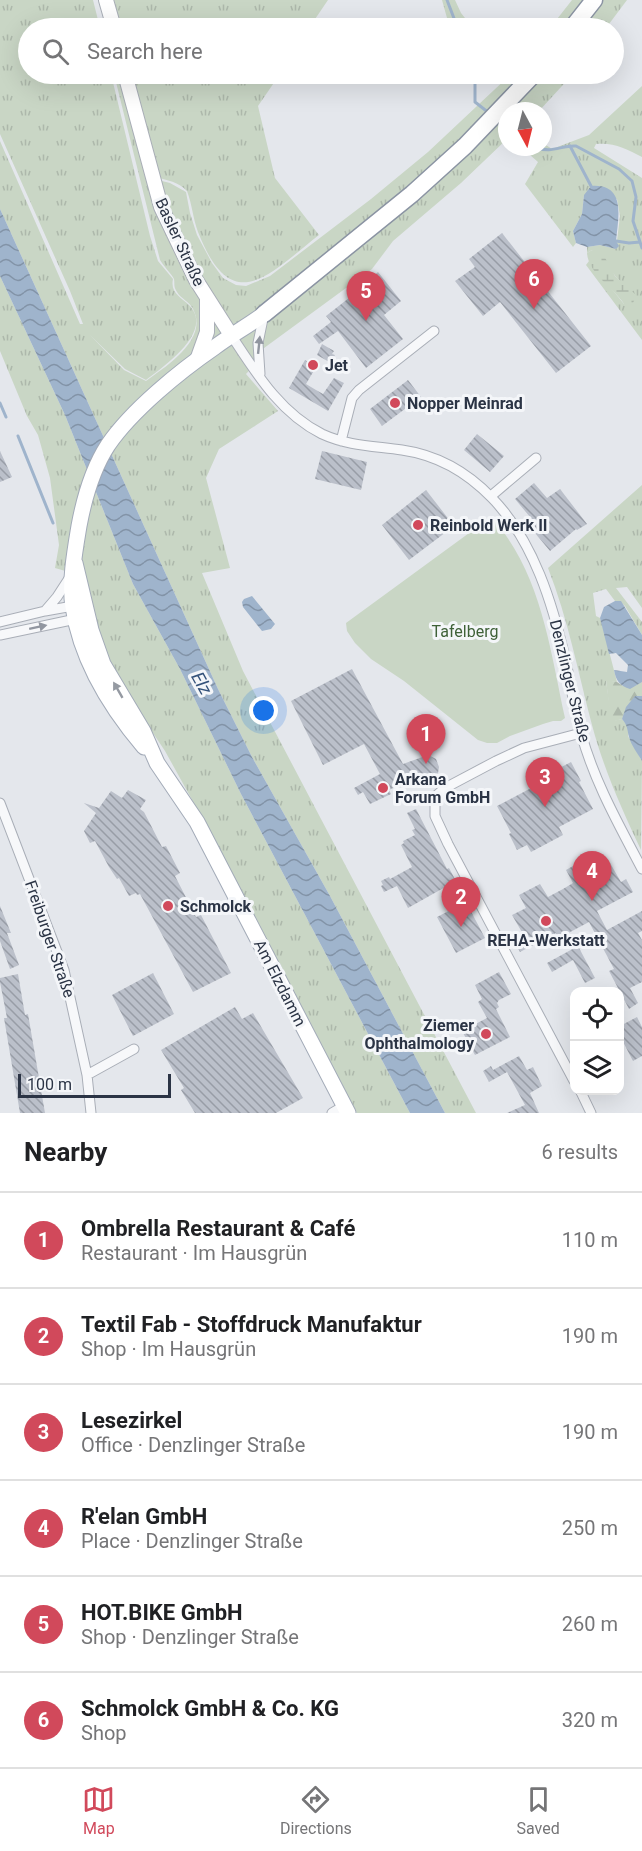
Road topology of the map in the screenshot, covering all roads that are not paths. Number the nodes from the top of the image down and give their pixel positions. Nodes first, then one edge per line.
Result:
1 (106, 0) edge
2 (594, 0) edge
3 (111, 18) edge
4 (580, 18) edge
5 (128, 84) edge
6 (524, 84) edge
7 (207, 297) junction
8 (264, 314) junction
9 (434, 332) dead end
10 (231, 335) junction
11 (196, 360) junction
12 (260, 377) junction
13 (341, 441) junction
14 (536, 458) dead end
15 (491, 496) junction
16 (74, 568) junction
17 (45, 611) junction
18 (82, 616) junction
19 (0, 622) edge
20 (0, 635) edge
21 (581, 733) junction
22 (0, 803) edge
23 (642, 869) edge
24 (134, 1049) dead end
25 (570, 1073) edge
26 (87, 1075) junction
27 (582, 1095) edge
28 (341, 1111) edge
29 (92, 1113) edge
30 (591, 1113) edge

1 - 3 street
2 - 4 highway
5 - 7 street, Basler Straße
6 - 8 highway
7 - 10 street, Basler Straße
7 - 11 street
8 - 10 main road, Am Elzdamm
12 -> 8 street
9 - 13 street
10 - 11 main road, Am Elzdamm
10 - 12 street, Denzlinger Straße
11 - 16 main road, Am Elzdamm
12 - 13 street, Denzlinger Straße
13 - 15 street, Denzlinger Straße
14 - 15 street
15 - 21 street, Denzlinger Straße
16 - 17 street
16 - 18 main road, Am Elzdamm
17 - 18 street
17 - 19 street
20 -> 18 street
18 - 28 main road, Am Elzdamm
21 - 23 street, Denzlinger Straße
21 - 25 street
22 - 26 street, Freiburger Straße
24 - 26 street
26 - 29 street, Freiburger Straße
27 - 30 street

